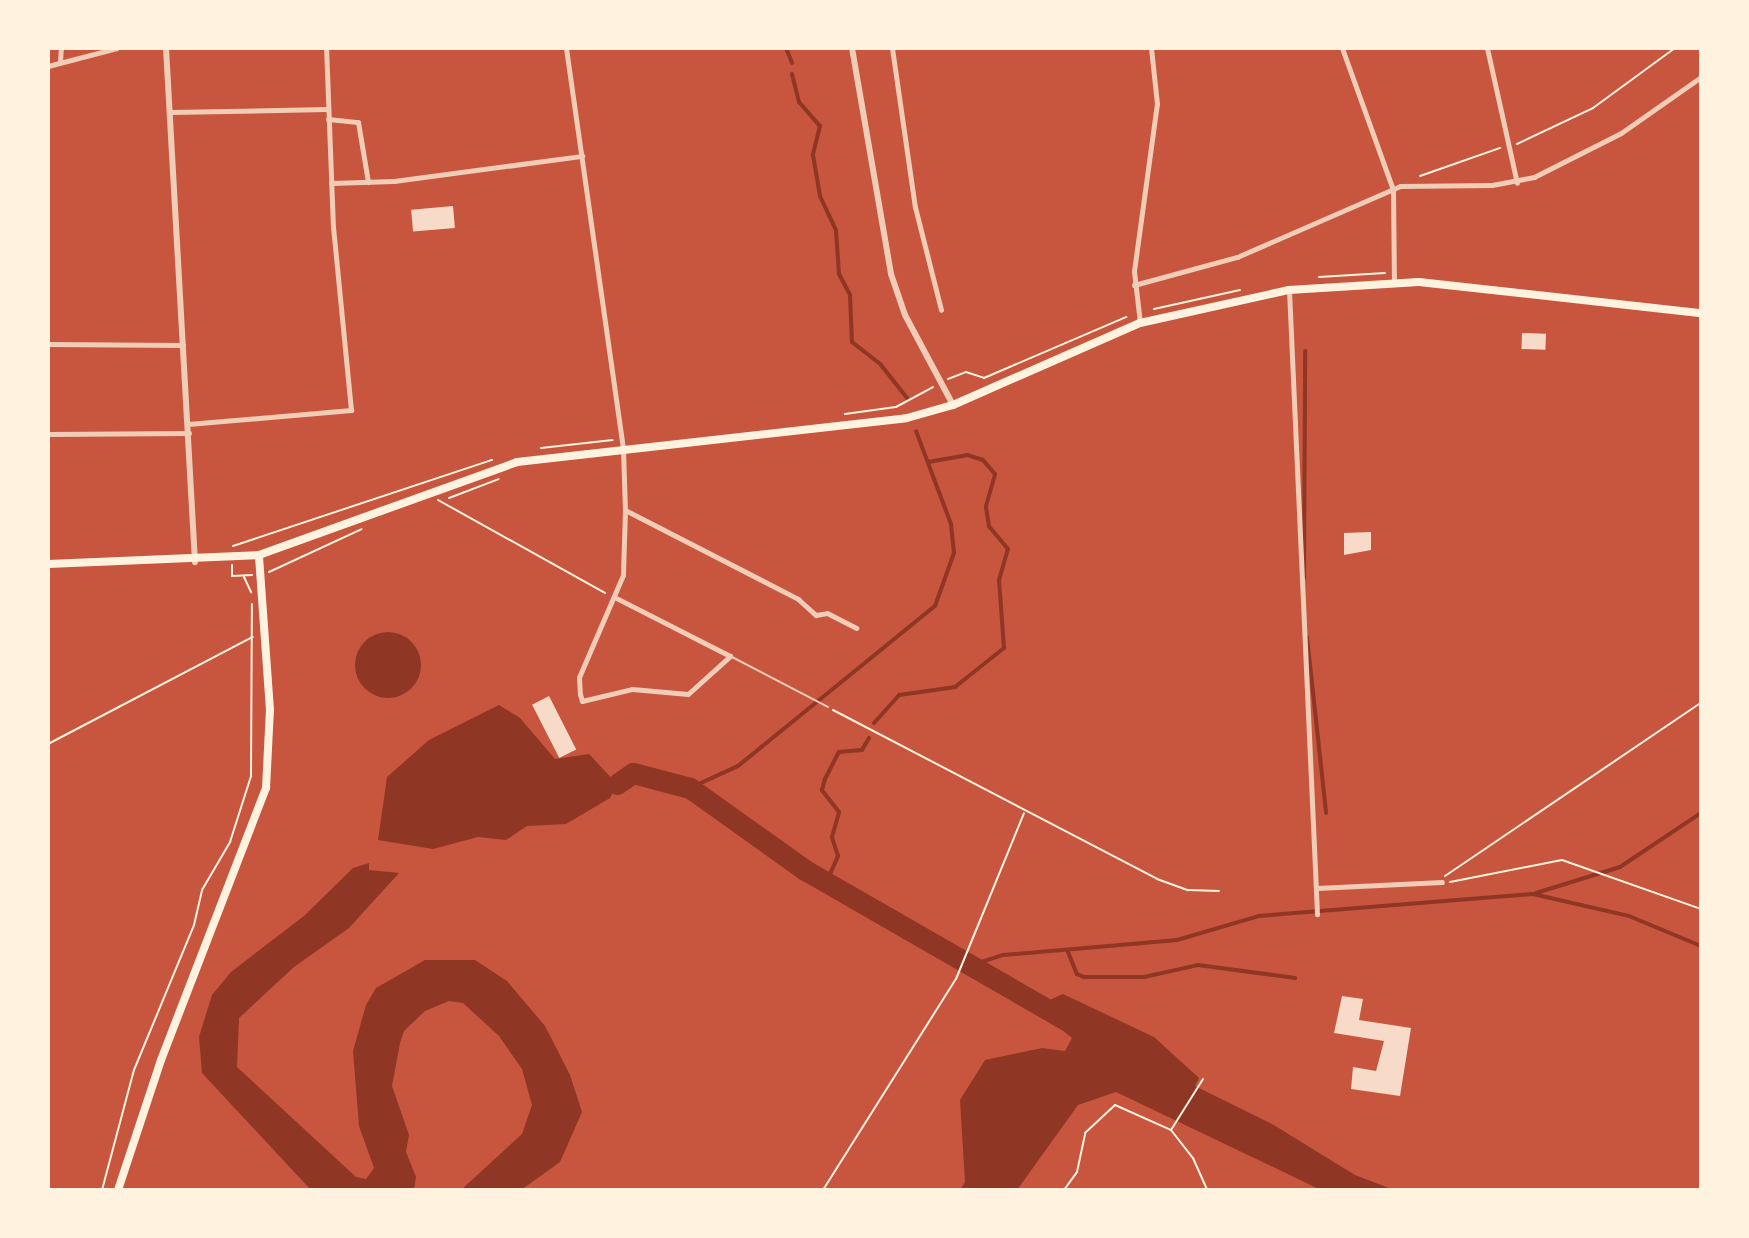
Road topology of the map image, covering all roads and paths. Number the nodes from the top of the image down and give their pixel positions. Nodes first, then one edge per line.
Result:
1 (60, 48) edge
2 (117, 48) edge
3 (166, 48) edge
4 (326, 48) edge
5 (566, 48) edge
6 (852, 48) edge
7 (892, 48) edge
8 (1151, 48) edge
9 (1342, 48) edge
10 (1487, 48) edge
11 (1675, 48) edge
12 (60, 62) junction
13 (48, 66) edge
14 (1701, 77) edge
15 (327, 109) junction
16 (171, 112) junction
17 (328, 119) junction
18 (1508, 146) junction
19 (582, 156) junction
20 (368, 182) junction
21 (330, 183) junction
22 (1517, 183) junction
23 (1400, 186) junction
24 (1393, 190) junction
25 (1319, 277) dead end
26 (1394, 277) junction
27 (1134, 285) junction
28 (1288, 290) junction
29 (941, 310) dead end
30 (1701, 313) edge
31 (1140, 323) junction
32 (48, 344) edge
33 (183, 345) junction
34 (953, 405) junction
35 (188, 424) junction
36 (189, 433) junction
37 (48, 434) edge
38 (623, 448) junction
39 (506, 475) dead end
40 (438, 500) junction
41 (429, 504) dead end
42 (625, 510) junction
43 (370, 526) dead end
44 (259, 555) junction
45 (232, 560) junction
46 (195, 562) junction
47 (48, 564) edge
48 (263, 573) junction
49 (244, 577) junction
50 (616, 598) junction
51 (856, 628) dead end
52 (253, 637) junction
53 (730, 656) junction
54 (1701, 704) edge
55 (828, 707) joint
56 (48, 744) edge
57 (1024, 813) junction
58 (1442, 882) junction
59 (1317, 888) junction
60 (1219, 891) dead end
61 (1701, 909) edge
62 (1317, 914) dead end
63 (1203, 1079) dead end
64 (1172, 1130) junction
65 (102, 1190) edge
66 (118, 1190) edge
67 (823, 1190) edge
68 (1064, 1190) edge
69 (1207, 1190) edge

1 - 12 street
2 - 12 street
3 - 16 street
4 - 15 street
5 - 19 street
6 - 34 street
7 - 29 street
8 - 27 street
9 - 24 street
10 - 18 street
11 - 18 path
12 - 13 street
14 - 22 street
15 - 16 street
15 - 17 street
16 - 33 street
17 - 20 street
17 - 21 street
18 - 22 street
18 - 23 path
19 - 20 street
19 - 38 street
20 - 21 street
21 - 35 street
22 - 23 street
23 - 24 street
24 - 26 street
24 - 27 street
25 - 26 path
26 - 28 main road
26 - 30 main road
27 - 31 street
28 - 31 main road
28 - 59 street
31 - 34 main road
32 - 33 street
33 - 35 street
34 - 38 main road
35 - 36 street
36 - 37 street
36 - 46 street
38 - 42 street
38 - 44 main road
39 - 40 path
40 - 41 path
40 - 50 path
42 - 50 street
42 - 51 street
43 - 48 path
44 - 45 main road
44 - 48 main road
45 - 46 main road
45 - 49 path
46 - 47 main road
48 - 49 path
48 - 66 main road
49 - 52 path
50 - 53 street
50 - 53 street
52 - 56 path
52 - 65 path
53 - 55 lane
54 - 58 path
55 - 57 path
57 - 60 path
57 - 67 path
58 - 59 street
58 - 61 path
59 - 62 street
63 - 64 path
64 - 68 path
64 - 69 path

